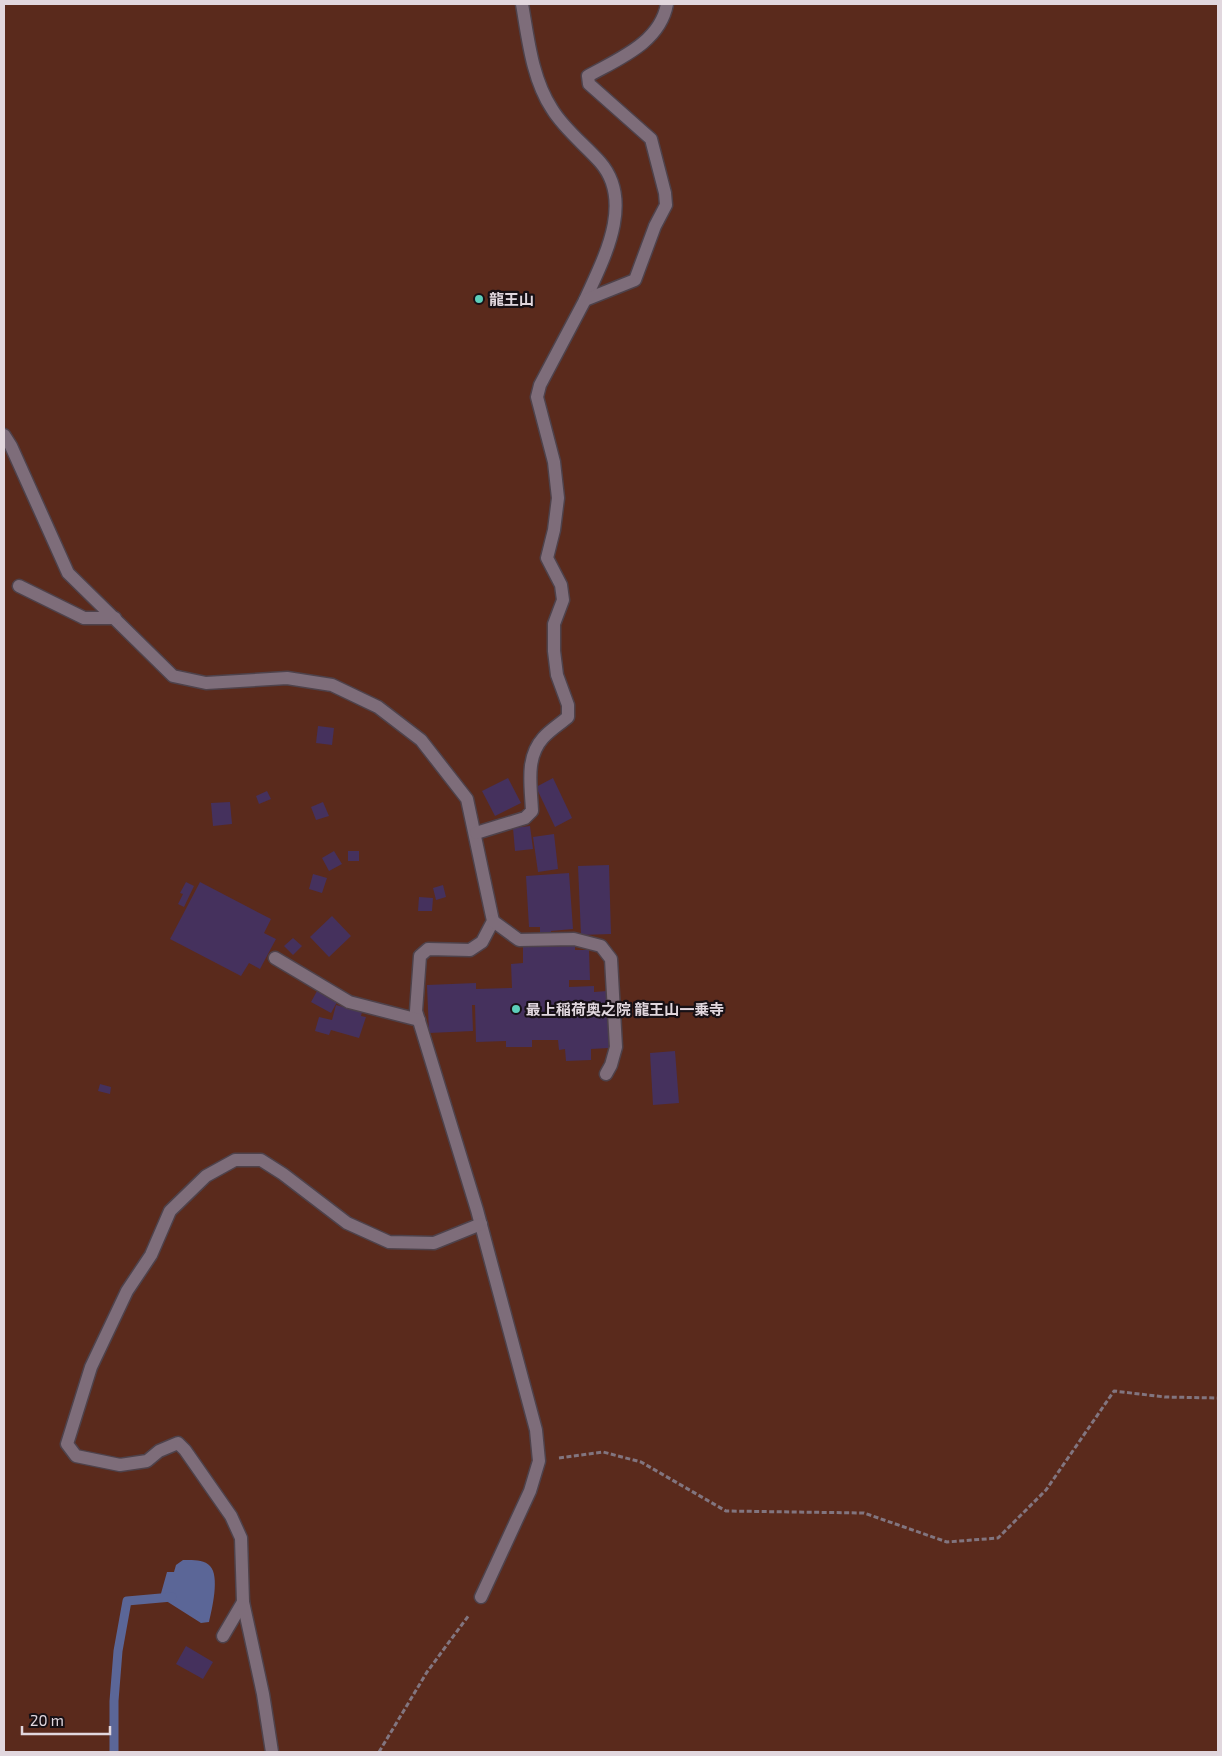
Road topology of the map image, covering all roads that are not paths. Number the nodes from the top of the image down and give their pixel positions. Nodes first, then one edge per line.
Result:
1 (522, 4) edge
2 (667, 4) edge
3 (585, 300) junction
4 (4, 435) edge
5 (20, 586) dead end
6 (115, 618) junction
7 (476, 832) junction
8 (493, 921) junction
9 (275, 958) dead end
10 (419, 1020) junction
11 (606, 1074) dead end
12 (481, 1224) junction
13 (481, 1597) road end
14 (243, 1602) junction
15 (223, 1636) dead end
16 (272, 1752) edge

1 - 3 street
2 - 3 street
3 - 7 street
4 - 6 street
5 - 6 street
6 - 7 street
7 - 8 street
8 - 10 street
8 - 11 street
9 - 10 street
10 - 12 street
12 - 13 street
12 - 14 street
14 - 15 street
14 - 16 street

